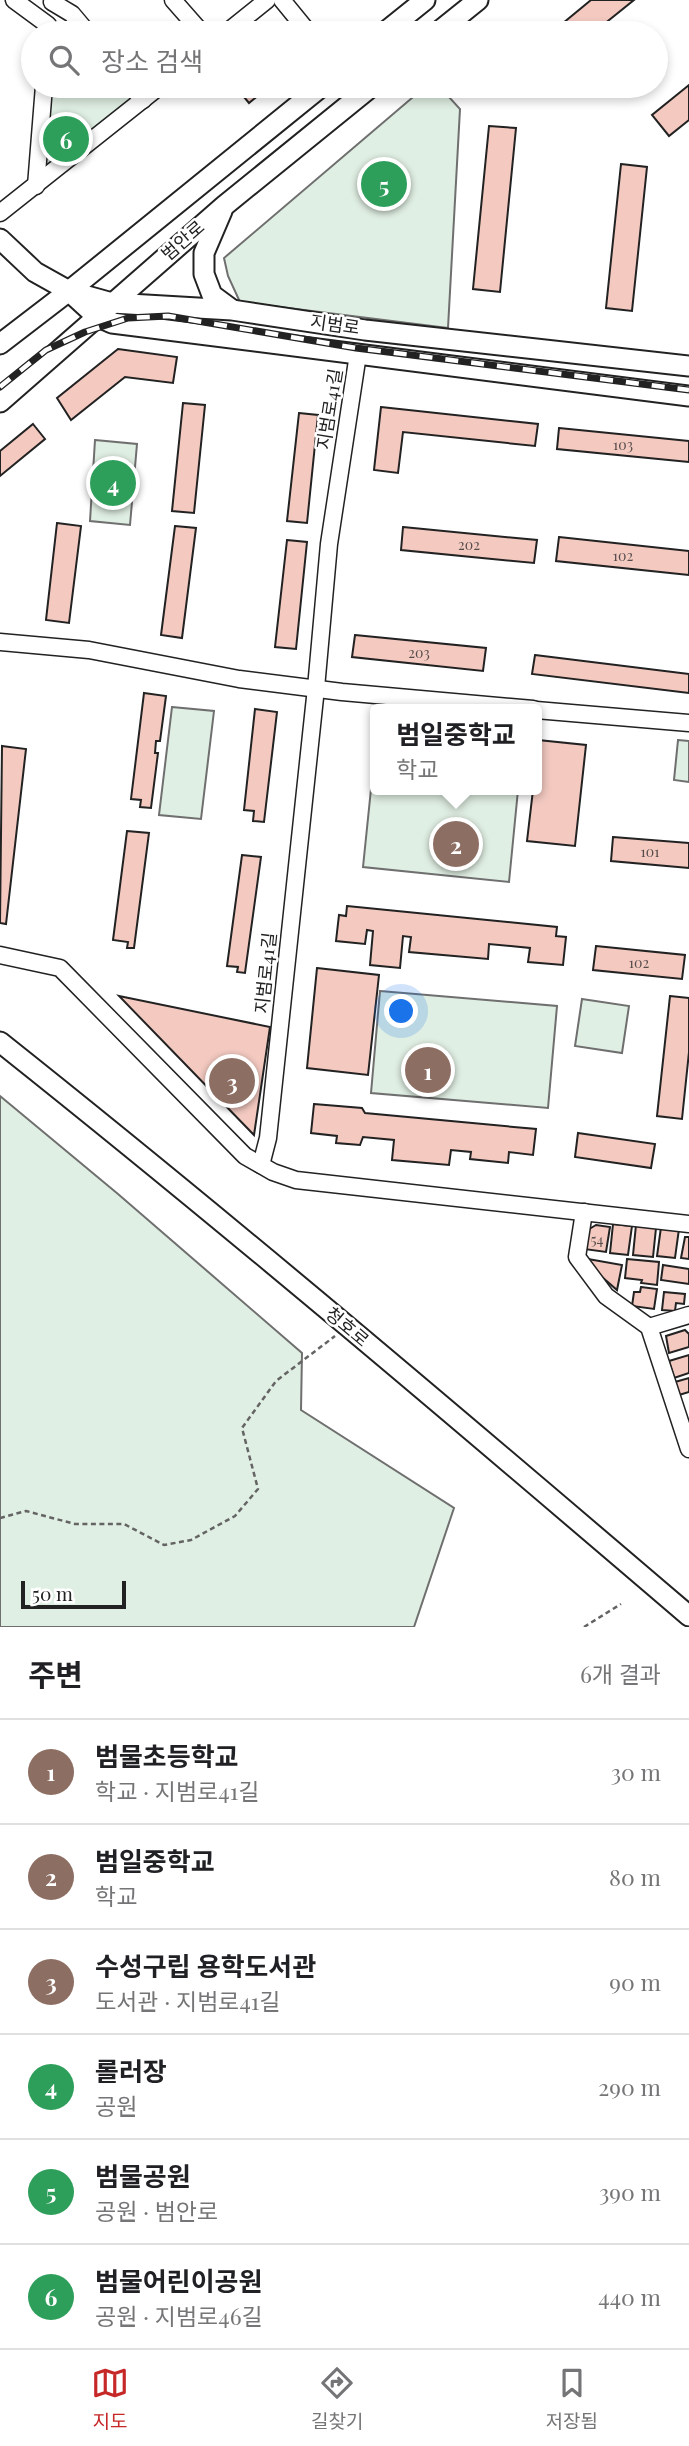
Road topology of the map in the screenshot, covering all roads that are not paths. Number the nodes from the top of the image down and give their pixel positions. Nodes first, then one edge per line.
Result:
1 (15, 0) edge
2 (173, 0) edge
3 (267, 0) edge
4 (282, 0) edge
5 (425, 0) edge
6 (478, 0) edge
7 (52, 1) edge
8 (39, 21) edge
9 (49, 21) edge
10 (78, 21) edge
11 (191, 21) edge
12 (241, 21) edge
13 (299, 21) edge
14 (399, 21) edge
15 (452, 21) edge
16 (43, 98) edge
17 (145, 98) edge
18 (307, 98) edge
19 (357, 98) edge
20 (143, 100) joint
21 (36, 186) junction
22 (225, 205) junction
23 (0, 213) edge
24 (0, 239) edge
25 (69, 290) junction
26 (111, 303) junction
27 (232, 310) junction
28 (96, 316) junction
29 (0, 344) edge
30 (358, 354) junction
31 (689, 366) edge
32 (689, 396) edge
33 (0, 402) edge
34 (0, 642) edge
35 (316, 688) junction
36 (483, 704) edge
37 (542, 710) edge
38 (689, 723) edge
39 (0, 956) edge
40 (0, 1042) edge
41 (261, 1165) junction
42 (584, 1212) junction
43 (689, 1224) edge
44 (689, 1315) edge
45 (649, 1327) junction
46 (689, 1448) edge
47 (689, 1616) edge

1 - 8 street
2 - 11 street
3 - 12 street
4 - 13 street
5 - 14 main road
6 - 15 main road
7 - 9 street
7 - 10 street
16 - 21 street
17 - 20 street
18 - 25 main road, 범안로
19 - 22 main road, 범안로
20 - 21 street
21 - 23 street
22 - 26 main road, 범안로
22 - 27 main road
24 - 25 main road, 지범로
25 - 26 main road, 지범로
25 - 28 main road
25 - 29 main road, 범안로
26 - 27 main road, 지범로
26 - 28 main road, 범안로
27 - 31 main road, 지범로
28 - 30 main road
28 - 33 main road, 범안로
30 - 32 main road
30 - 35 street, 지범로41길
34 - 35 street
35 - 36 street
35 - 41 street, 지범로41길
37 - 38 street
39 - 41 street
40 - 47 main road, 청호로
41 - 42 street
42 - 43 street
42 - 45 street
44 - 45 street
45 - 46 street

